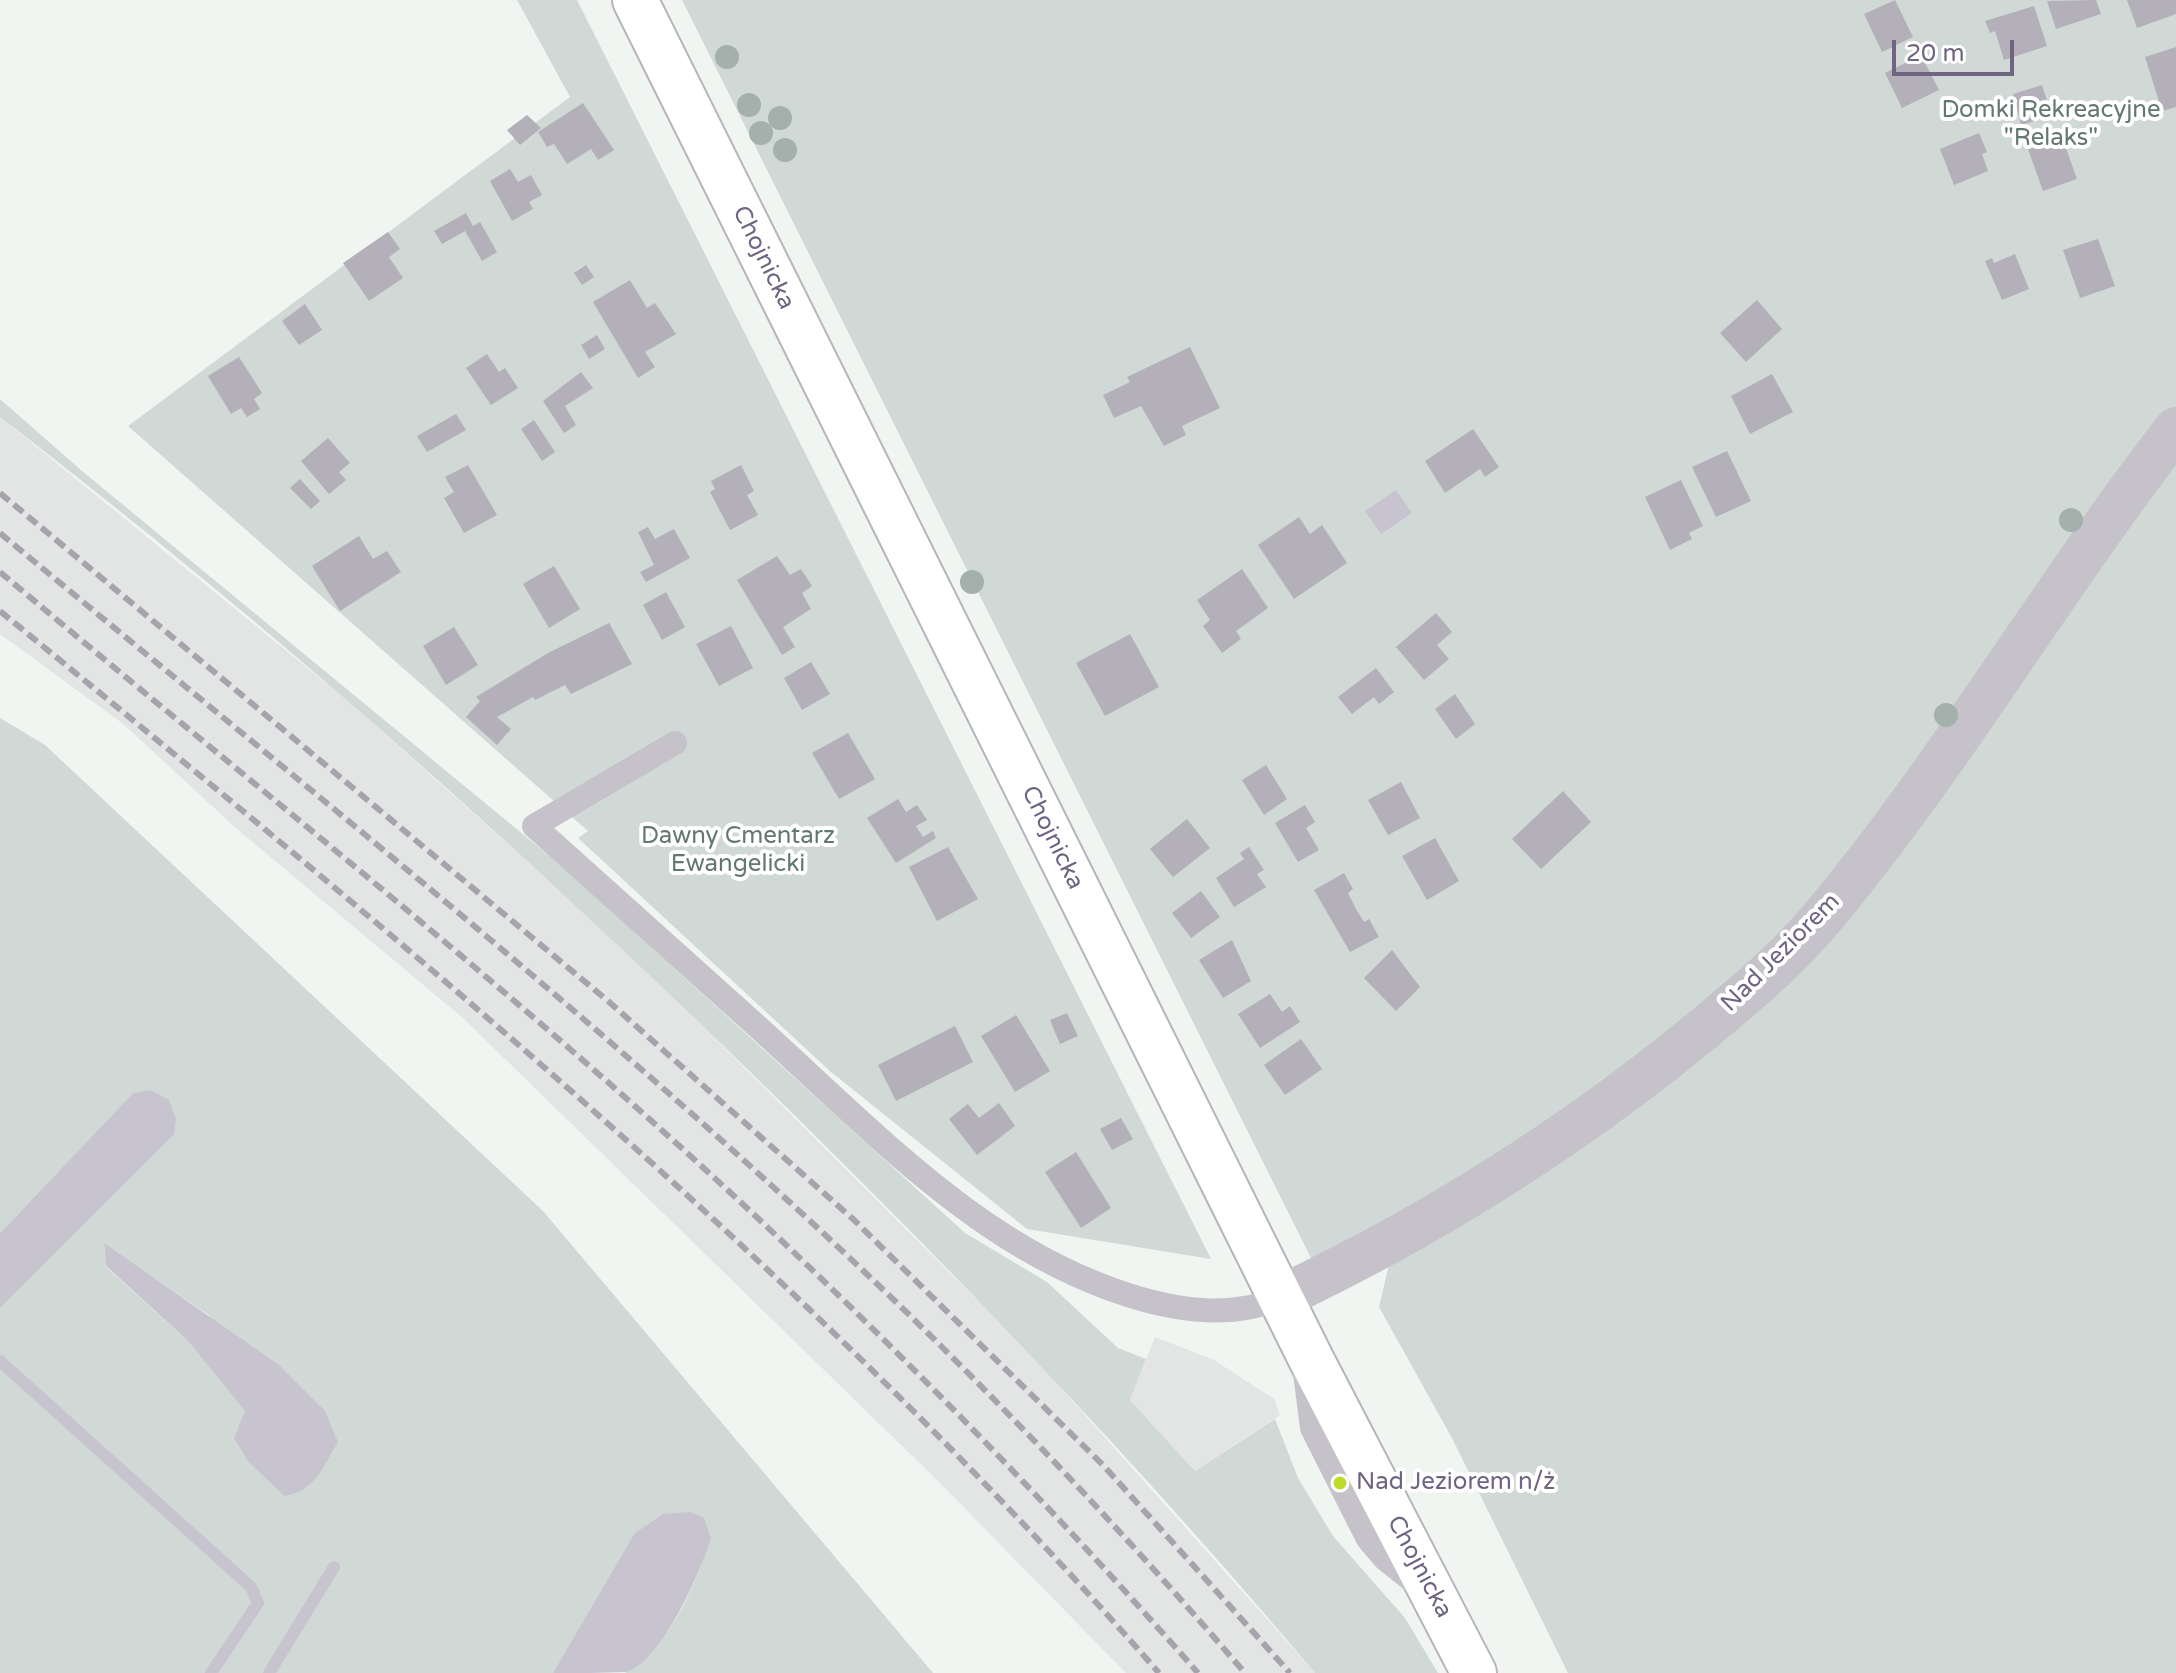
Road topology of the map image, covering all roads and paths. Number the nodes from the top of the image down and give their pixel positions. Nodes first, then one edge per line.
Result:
1 (635, 0) edge
2 (2176, 429) edge
3 (675, 743) dead end
4 (1281, 1297) junction
5 (1474, 1673) edge

1 - 4 street, Chojnicka
2 - 4 street, Nad Jeziorem
3 - 4 lane
4 - 5 street, Chojnicka

